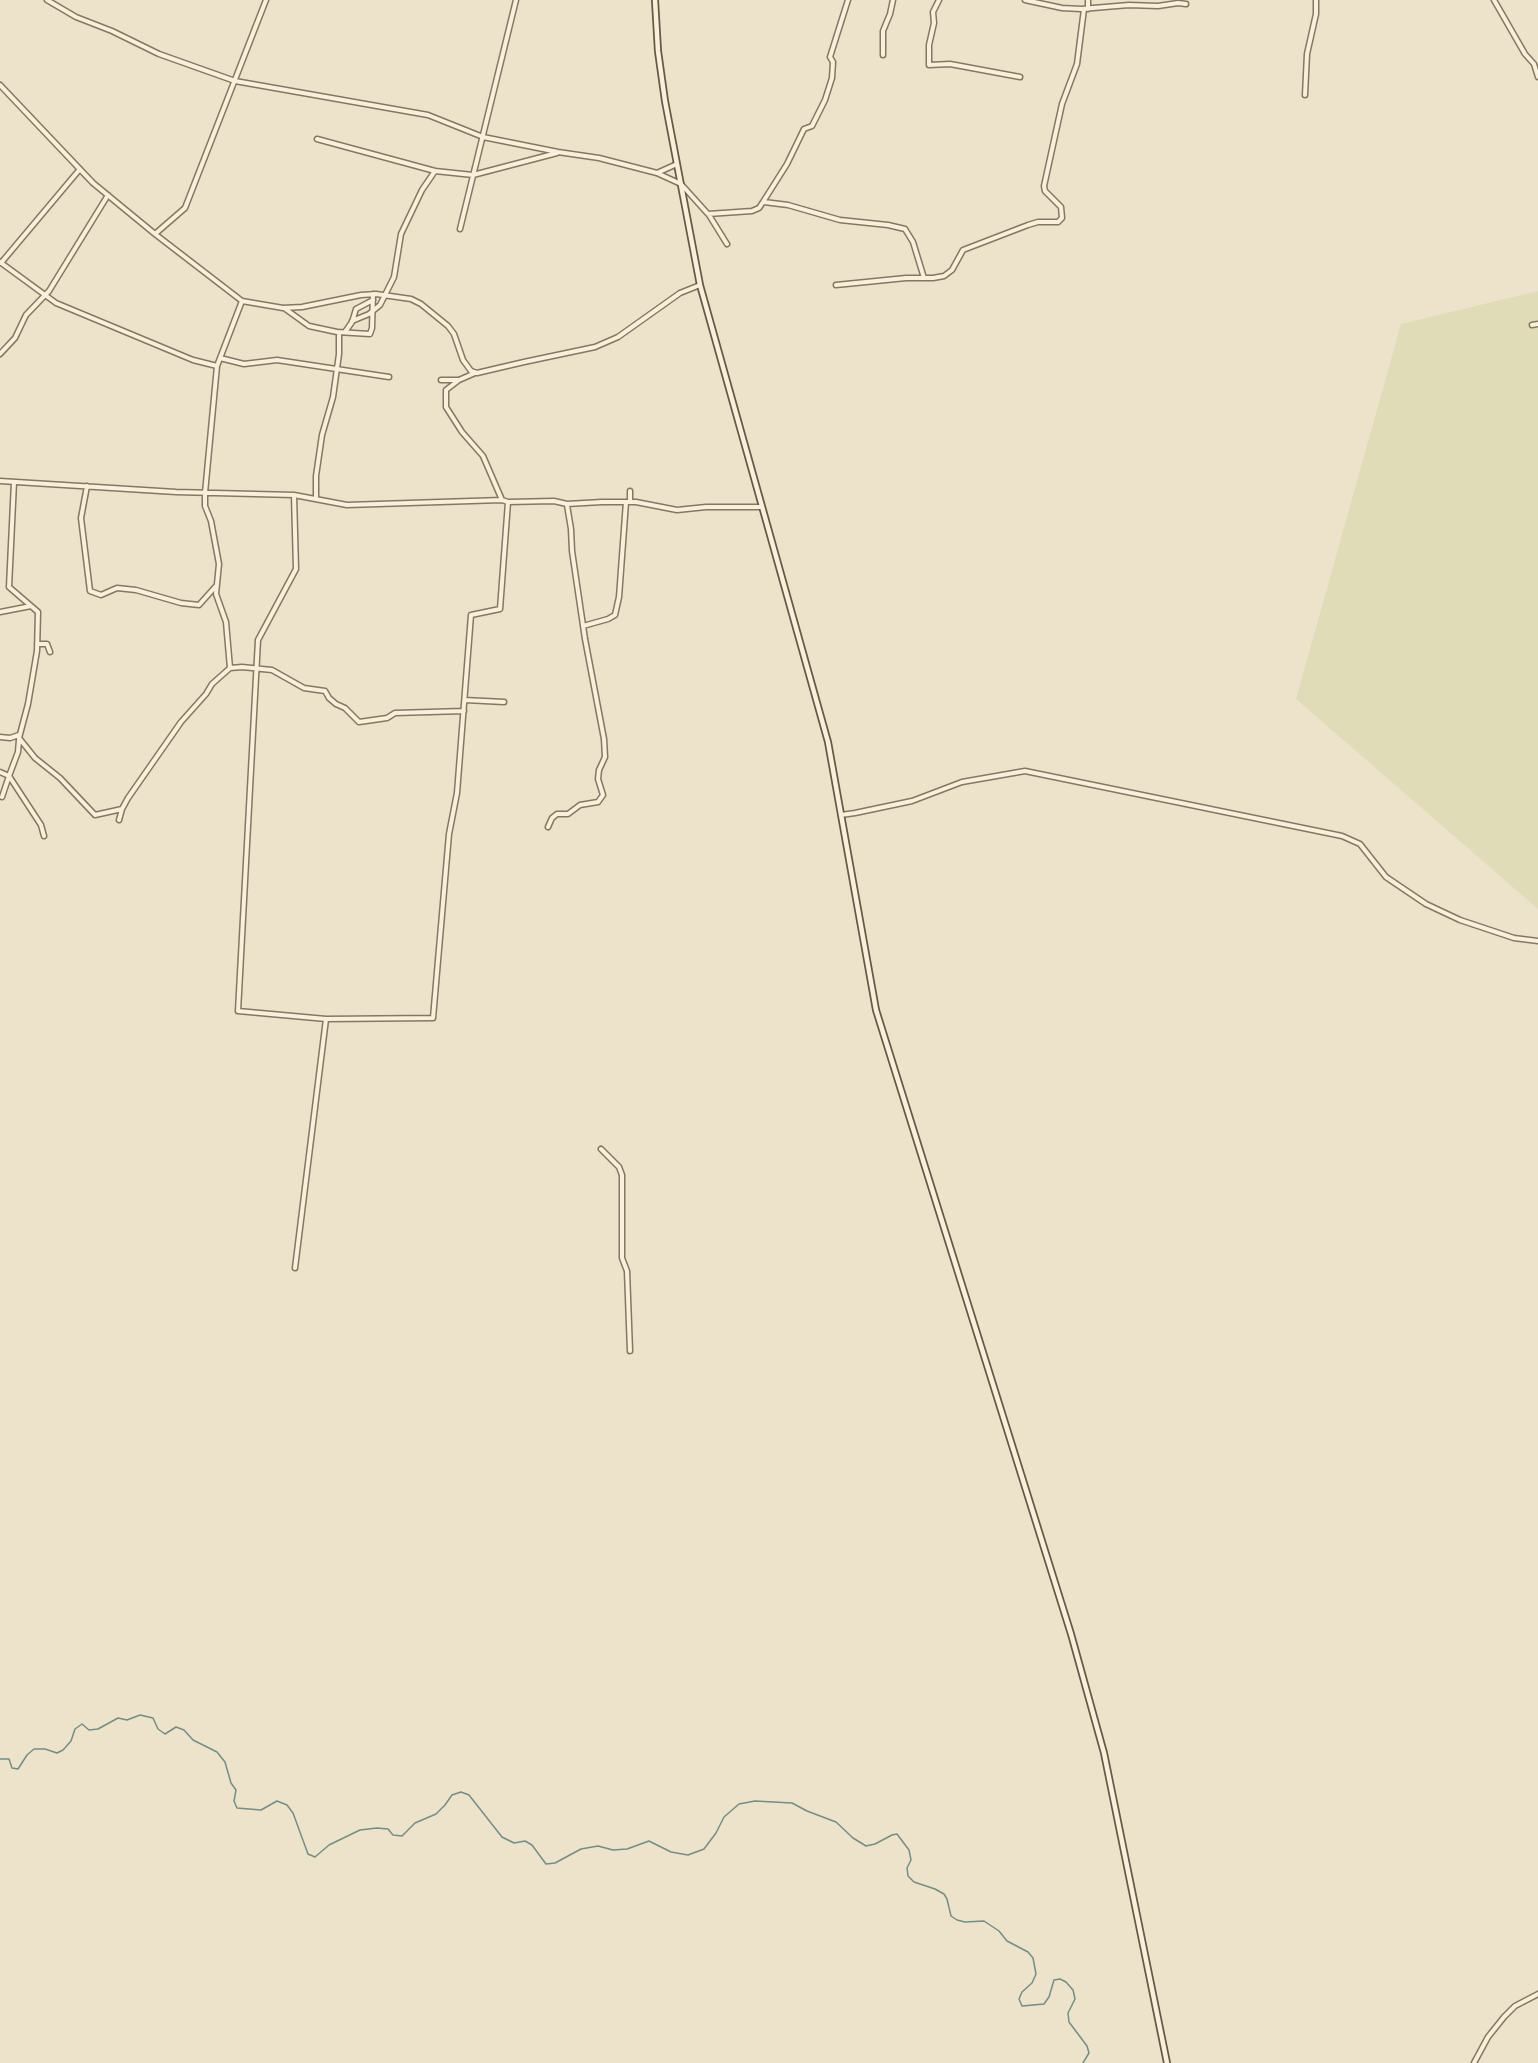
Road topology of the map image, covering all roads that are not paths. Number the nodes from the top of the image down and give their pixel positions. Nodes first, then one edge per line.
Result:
1 (47, 0) edge
2 (267, 0) edge
3 (516, 0) edge
4 (655, 0) edge
5 (848, 0) edge
6 (892, 0) edge
7 (939, 0) edge
8 (1025, 0) edge
9 (1088, 0) edge
10 (1316, 0) edge
11 (1494, 0) edge
12 (1186, 4) dead end
13 (1086, 9) junction
14 (883, 55) dead end
15 (1538, 77) edge
16 (1020, 78) dead end
17 (235, 81) junction
18 (0, 84) edge
19 (1305, 95) dead end
20 (483, 137) junction
21 (317, 139) dead end
22 (558, 152) junction
23 (677, 164) junction
24 (80, 169) junction
25 (435, 171) junction
26 (657, 173) junction
27 (473, 175) junction
28 (681, 184) junction
29 (108, 195) junction
30 (763, 202) junction
31 (708, 214) junction
32 (460, 229) dead end
33 (155, 234) junction
34 (727, 244) dead end
35 (0, 262) edge
36 (924, 278) junction
37 (700, 285) junction
38 (836, 285) dead end
39 (44, 295) junction
40 (384, 296) junction
41 (373, 297) junction
42 (242, 301) junction
43 (283, 308) junction
44 (372, 312) junction
45 (352, 321) junction
46 (1538, 324) edge
47 (1532, 325) dead end
48 (339, 332) junction
49 (345, 332) junction
50 (0, 354) edge
51 (220, 358) junction
52 (217, 366) junction
53 (337, 369) junction
54 (475, 373) junction
55 (389, 377) dead end
56 (441, 380) dead end
57 (459, 380) junction
58 (0, 482) edge
59 (14, 482) junction
60 (87, 486) junction
61 (630, 491) dead end
62 (205, 493) junction
63 (294, 495) junction
64 (316, 499) junction
65 (502, 500) junction
66 (508, 502) junction
67 (628, 502) junction
68 (567, 504) junction
69 (761, 507) junction
70 (216, 586) junction
71 (32, 606) junction
72 (0, 612) edge
73 (584, 626) junction
74 (38, 644) junction
75 (50, 652) dead end
76 (230, 668) junction
77 (256, 668) junction
78 (465, 700) junction
79 (504, 702) dead end
80 (464, 711) junction
81 (19, 736) junction
82 (0, 737) edge
83 (0, 772) edge
84 (9, 776) junction
85 (2, 797) dead end
86 (122, 809) junction
87 (840, 815) junction
88 (119, 820) dead end
89 (548, 827) dead end
90 (44, 836) dead end
91 (1538, 941) edge
92 (326, 1019) junction
93 (601, 1149) dead end
94 (295, 1268) dead end
95 (630, 1351) dead end
96 (1538, 1994) edge
97 (1167, 2063) edge
98 (1474, 2063) edge

1 - 17 street
2 - 17 street
3 - 20 street
4 - 23 main road
5 - 30 street
6 - 14 street
7 - 16 street
8 - 13 street
9 - 13 street
10 - 19 street
11 - 15 street
12 - 13 street
13 - 36 street
17 - 20 street
17 - 33 street
18 - 24 street
20 - 22 street
20 - 27 street
21 - 25 street
22 - 26 street
22 - 27 street
23 - 26 street
23 - 28 main road
24 - 29 street
24 - 35 street
25 - 27 street
25 - 40 street
26 - 28 street
27 - 32 street
28 - 31 street
28 - 37 main road
29 - 33 street
29 - 39 street
30 - 31 street
30 - 36 street
31 - 34 street
33 - 42 street
35 - 39 street
36 - 38 street
37 - 54 street
37 - 69 main road
39 - 50 street
39 - 52 street
40 - 41 street
40 - 44 street
40 - 54 street
41 - 43 street
41 - 44 street
41 - 45 street
42 - 43 street
42 - 51 street
43 - 48 street
44 - 45 street
44 - 49 street
45 - 49 street
46 - 47 street
48 - 49 street
48 - 53 street
51 - 52 street
51 - 53 street
52 - 62 street
53 - 55 street
53 - 64 street
54 - 57 street
56 - 57 street
57 - 65 street
58 - 59 street
59 - 60 street
59 - 71 street
60 - 62 street
60 - 70 street
61 - 67 street
62 - 63 street
62 - 70 street
63 - 64 street
63 - 77 street
64 - 65 street
65 - 66 street
66 - 68 street
66 - 78 street
67 - 68 street
67 - 69 street
67 - 73 street
68 - 73 street
69 - 87 main road
70 - 76 street
71 - 72 street
71 - 74 street
73 - 89 street
74 - 75 street
74 - 81 street
76 - 77 street
76 - 86 street
77 - 80 street
77 - 92 street
78 - 79 street
78 - 80 street
80 - 92 street
81 - 82 street
81 - 84 street
81 - 86 street
83 - 84 street
84 - 85 street
84 - 90 street
86 - 88 street
87 - 91 street
87 - 97 main road
92 - 94 street
93 - 95 street
96 - 98 street

